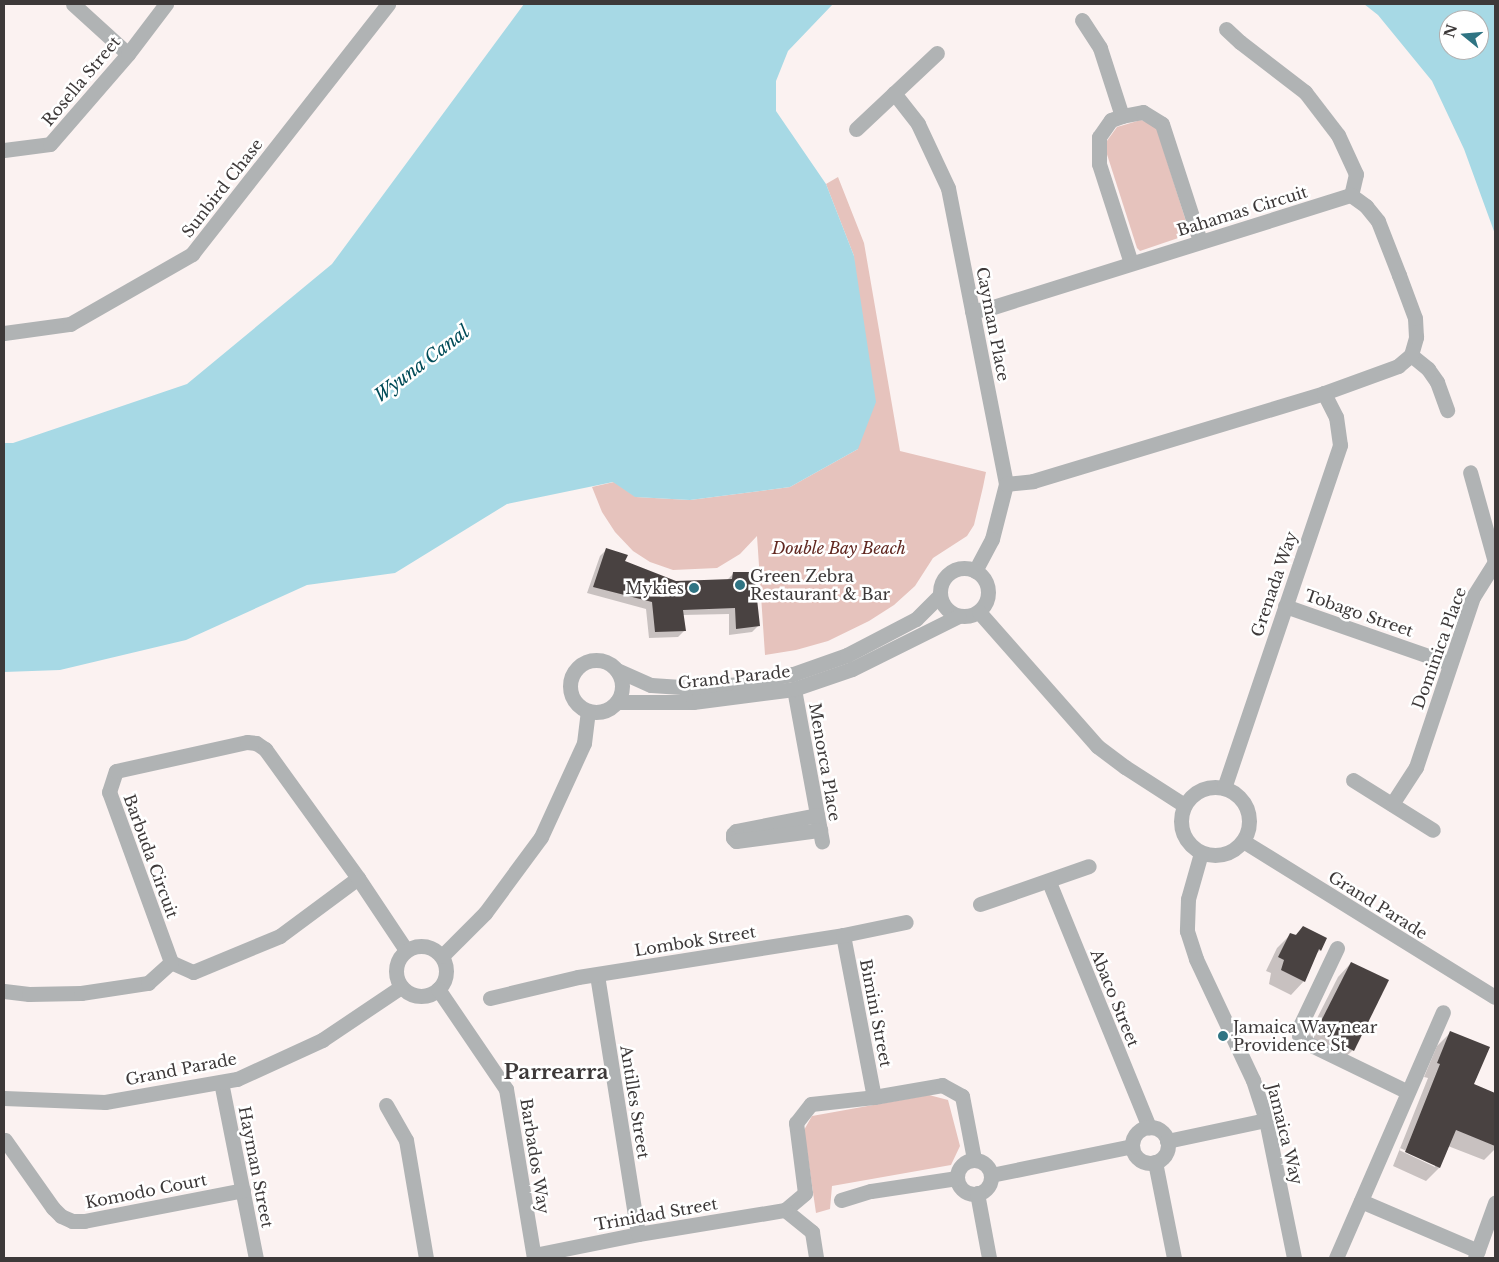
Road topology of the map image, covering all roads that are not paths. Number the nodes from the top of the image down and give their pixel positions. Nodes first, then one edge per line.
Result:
1 (73, 4) edge
2 (166, 4) edge
3 (388, 4) edge
4 (1082, 20) dead end
5 (1226, 29) dead end
6 (937, 53) dead end
7 (128, 54) junction
8 (894, 93) junction
9 (1122, 116) junction
10 (856, 129) dead end
11 (4, 150) edge
12 (1351, 195) junction
13 (1200, 241) junction
14 (1130, 263) junction
15 (972, 311) junction
16 (4, 333) edge
17 (1411, 355) junction
18 (1324, 393) junction
19 (1447, 410) dead end
20 (1470, 472) dead end
21 (1006, 484) junction
22 (976, 571) junction
23 (940, 595) junction
24 (1285, 606) junction
25 (979, 612) junction
26 (959, 616) junction
27 (1449, 663) junction
28 (617, 670) junction
29 (794, 689) junction
30 (617, 702) junction
31 (588, 712) junction
32 (1353, 780) dead end
33 (1224, 788) junction
34 (1392, 804) junction
35 (1184, 805) junction
36 (820, 829) dead end
37 (1433, 830) dead end
38 (1243, 841) junction
39 (1201, 853) junction
40 (1089, 866) dead end
41 (358, 878) junction
42 (1049, 882) junction
43 (980, 904) dead end
44 (906, 922) dead end
45 (843, 935) junction
46 (1337, 948) dead end
47 (406, 950) junction
48 (442, 956) junction
49 (171, 962) junction
50 (597, 975) junction
51 (401, 987) junction
52 (438, 989) junction
53 (4, 991) edge
54 (490, 998) dead end
55 (1495, 998) edge
56 (1443, 1012) dead end
57 (221, 1082) junction
58 (1408, 1092) junction
59 (874, 1097) junction
60 (4, 1098) edge
61 (386, 1106) dead end
62 (1266, 1120) junction
63 (1149, 1127) junction
64 (5, 1140) dead end
65 (1167, 1141) junction
66 (1132, 1146) junction
67 (974, 1159) junction
68 (1155, 1162) junction
69 (991, 1175) junction
70 (956, 1178) junction
71 (243, 1190) junction
72 (977, 1194) junction
73 (841, 1200) dead end
74 (1361, 1201) junction
75 (1495, 1203) edge
76 (784, 1210) junction
77 (638, 1234) junction
78 (534, 1256) edge
79 (1476, 1256) edge
80 (256, 1258) edge
81 (426, 1258) edge
82 (816, 1258) edge
83 (989, 1258) edge
84 (1174, 1258) edge
85 (1294, 1258) edge
86 (1336, 1258) edge

1 - 7 street
2 - 7 street, Rosella Street
3 - 16 street, Sunbird Chase
4 - 9 street
5 - 12 street
6 - 8 street
7 - 11 street, Rosella Street
8 - 10 street
8 - 15 street, Cayman Place
9 - 13 street
9 - 14 street
12 - 13 street, Bahamas Circuit
12 - 17 street
13 - 14 street, Bahamas Circuit
14 - 15 street, Bahamas Circuit
15 - 21 street, Cayman Place
17 - 18 street
17 - 19 street
18 - 21 street
18 - 24 street, Grenada Way
20 - 27 street, Dominica Place
21 - 22 street, Cayman Place
22 - 23 street
22 - 25 street
23 - 26 street
23 - 28 street, Grand Parade
24 - 27 street, Tobago Street
24 - 33 street, Grenada Way
25 - 26 street
25 - 35 street
26 - 29 street, Grand Parade
27 - 34 street, Dominica Place
28 - 30 street
28 - 31 street
29 - 30 street, Grand Parade
29 - 36 street, Menorca Place
30 - 31 street
31 - 48 street
32 - 34 street
33 - 35 street
33 - 38 street
34 - 37 street
35 - 39 street
38 - 39 street
38 - 55 street, Grand Parade
39 - 62 street, Jamaica Way
40 - 42 street
41 - 47 street, Barbuda Circuit
41 - 49 street
41 - 49 street, Barbuda Circuit
42 - 43 street
42 - 63 street, Abaco Street
44 - 45 street, Lombok Street
45 - 50 street, Lombok Street
45 - 59 street, Bimini Street
46 - 58 street
47 - 48 street
47 - 51 street
48 - 52 street
49 - 53 street
50 - 54 street, Lombok Street
50 - 77 street, Antilles Street
51 - 52 street
51 - 57 street, Grand Parade
52 - 78 street, Barbados Way
56 - 58 street
57 - 60 street, Grand Parade
57 - 71 street, Hayman Street
58 - 74 street
59 - 67 street
59 - 76 street
61 - 81 street
62 - 65 street
62 - 85 street, Jamaica Way
63 - 65 street
63 - 66 street
64 - 71 street, Komodo Court
65 - 68 street
66 - 68 street
66 - 69 street
67 - 69 street
67 - 70 street
68 - 84 street
69 - 72 street
70 - 72 street
70 - 73 street
71 - 80 street, Hayman Street
72 - 83 street
74 - 79 street
74 - 86 street
75 - 79 street
76 - 77 street, Trinidad Street
76 - 82 street
77 - 78 street, Trinidad Street

